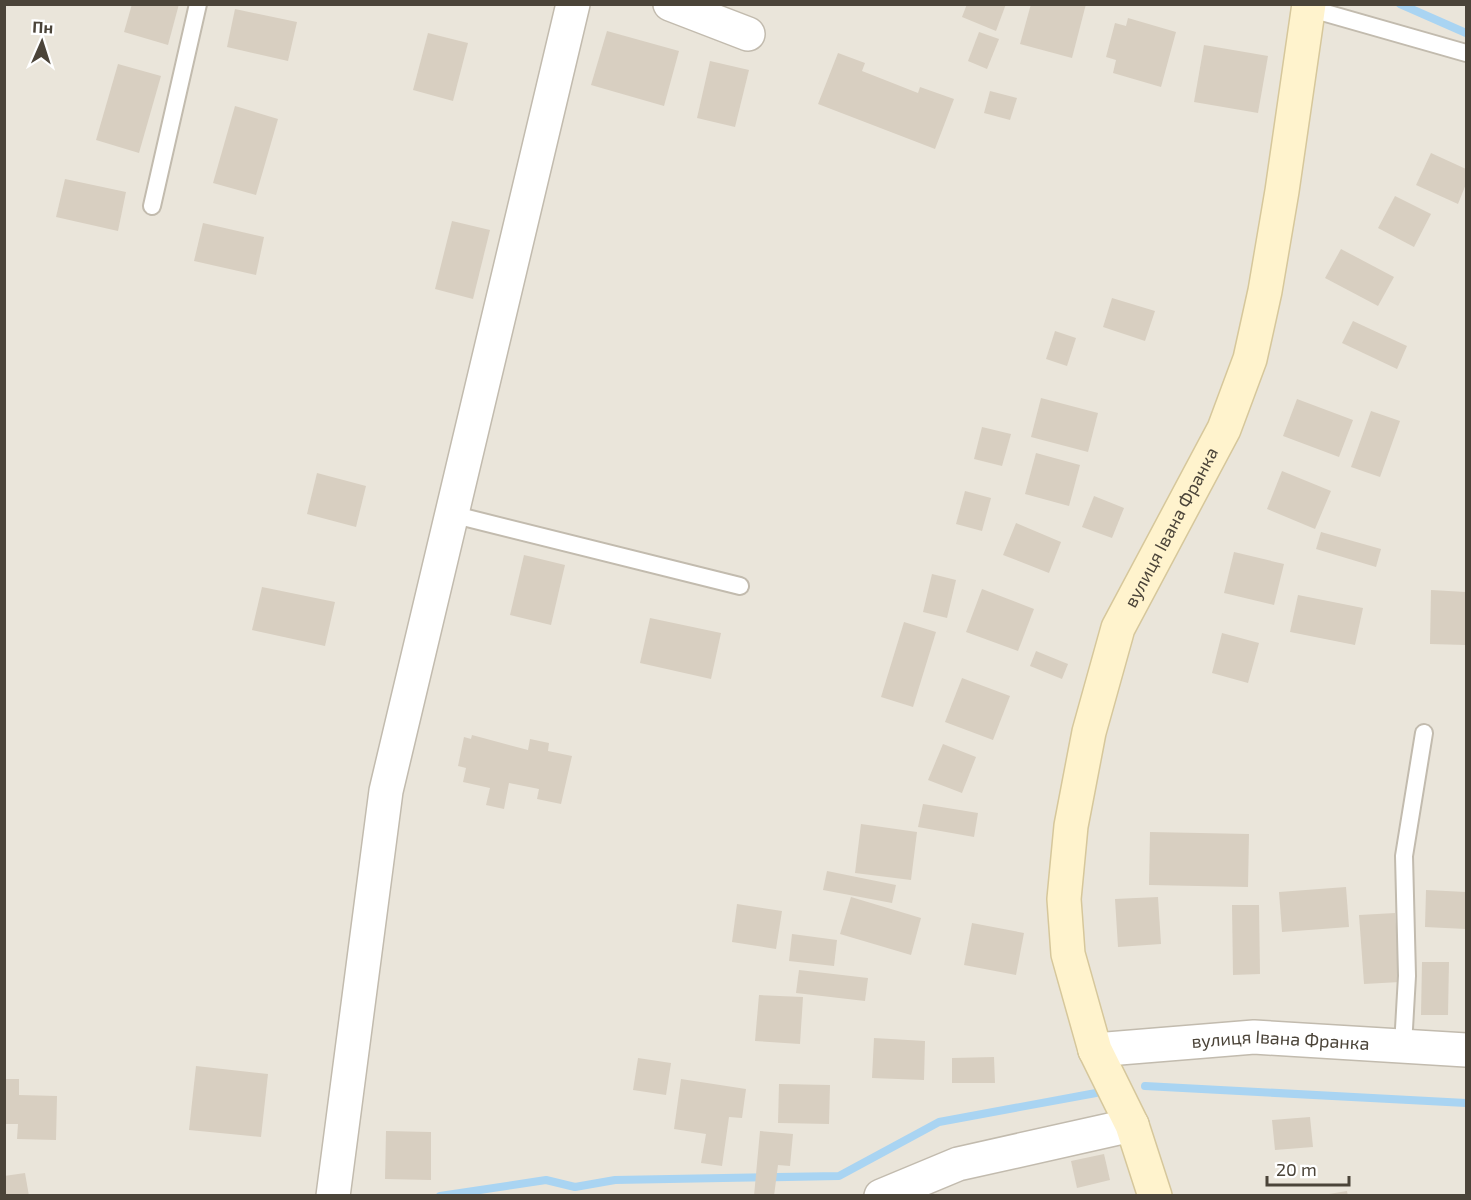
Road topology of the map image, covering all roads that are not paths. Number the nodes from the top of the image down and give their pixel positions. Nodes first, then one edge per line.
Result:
1 (198, 4) edge
2 (573, 4) edge
3 (670, 4) edge
4 (1305, 6) edge
5 (748, 34) dead end
6 (1467, 53) edge
7 (152, 206) dead end
8 (452, 514) junction
9 (740, 586) dead end
10 (1424, 734) dead end
11 (1403, 1046) junction
12 (1095, 1050) junction
13 (1467, 1050) edge
14 (1132, 1125) junction
15 (333, 1196) edge
16 (881, 1196) edge
17 (1155, 1196) edge

1 - 7 lane
2 - 8 street
3 - 5 street
4 - 6 lane
4 - 12 main road, вулиця Івана Франка
8 - 9 lane
8 - 15 street
10 - 11 lane
11 - 12 street, вулиця Івана Франка
11 - 13 street, вулиця Івана Франка
12 - 14 main road, вулиця Івана Франка
14 - 16 street
14 - 17 main road, вулиця Івана Франка

